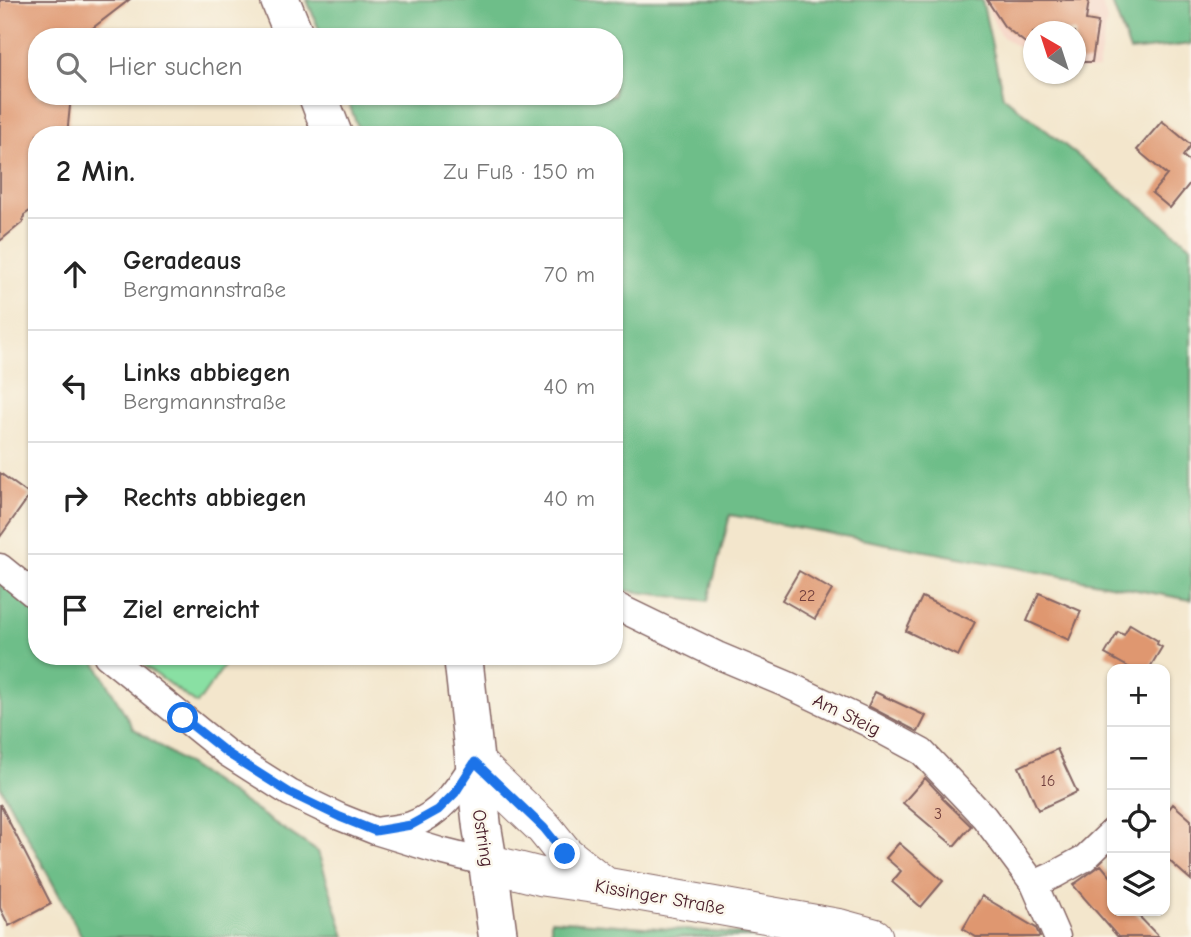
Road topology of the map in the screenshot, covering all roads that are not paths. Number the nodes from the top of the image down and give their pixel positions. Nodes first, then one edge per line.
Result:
1 (280, 0) edge
2 (291, 28) edge
3 (321, 105) edge
4 (330, 126) edge
5 (0, 567) edge
6 (28, 590) edge
7 (623, 609) edge
8 (118, 665) edge
9 (464, 665) edge
10 (475, 762) junction
11 (375, 831) junction
12 (1107, 837) edge
13 (488, 863) junction
14 (1034, 884) junction
15 (605, 886) junction
16 (498, 937) edge
17 (874, 937) edge
18 (1057, 937) edge

1 - 2 main road
3 - 4 main road
5 - 6 street
7 - 14 street, Am Steig
8 - 11 street
9 - 10 main road, Ostring
10 - 11 street
10 - 13 main road, Ostring
10 - 15 street
11 - 13 street
12 - 14 street
13 - 15 street, Kissinger Straße
13 - 16 main road, Ostring
14 - 18 street, Am Steig
15 - 17 street, Kissinger Straße

